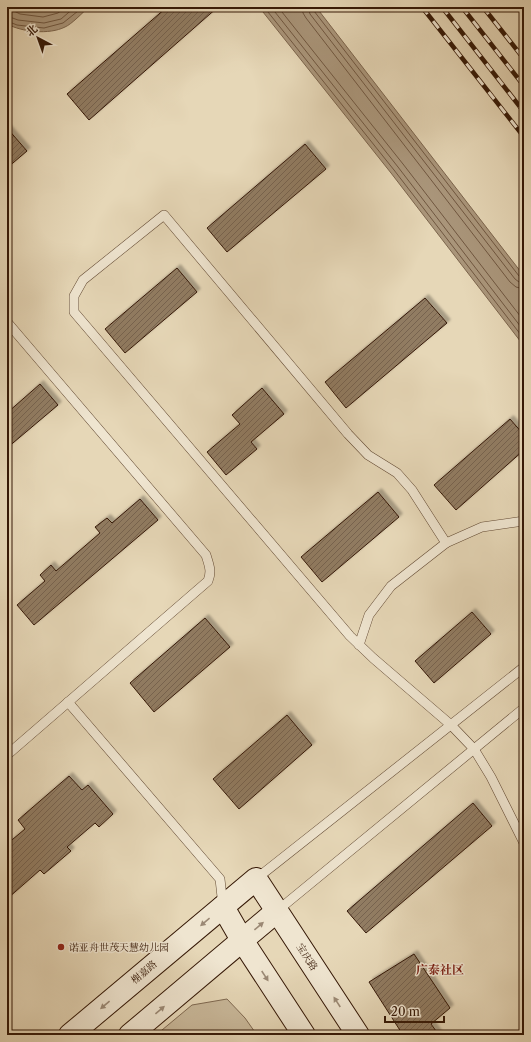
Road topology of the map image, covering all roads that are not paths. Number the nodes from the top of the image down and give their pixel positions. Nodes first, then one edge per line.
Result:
1 (7, 322) edge
2 (524, 521) edge
3 (446, 543) junction
4 (359, 645) junction
5 (524, 667) edge
6 (68, 702) junction
7 (524, 708) edge
8 (451, 725) junction
9 (474, 749) junction
10 (7, 755) edge
11 (524, 843) edge
12 (256, 879) junction
13 (223, 906) junction
14 (277, 911) junction
15 (242, 940) junction
16 (70, 1035) edge
17 (130, 1035) edge
18 (304, 1035) edge
19 (358, 1035) edge

1 - 6 lane
2 - 3 lane
3 - 4 lane
3 - 4 lane
4 - 8 lane
5 - 8 lane
6 - 10 lane
6 - 13 lane
7 - 9 lane
8 - 9 lane
8 - 12 lane
9 - 11 lane
9 - 14 lane
12 - 13 main road, 榭嘉路
12 - 14 main road, 宝庆路
13 - 15 main road
13 -> 16 main road, 榭嘉路
15 -> 14 main road
19 -> 14 main road, 宝庆路
17 -> 15 main road
15 -> 18 main road

